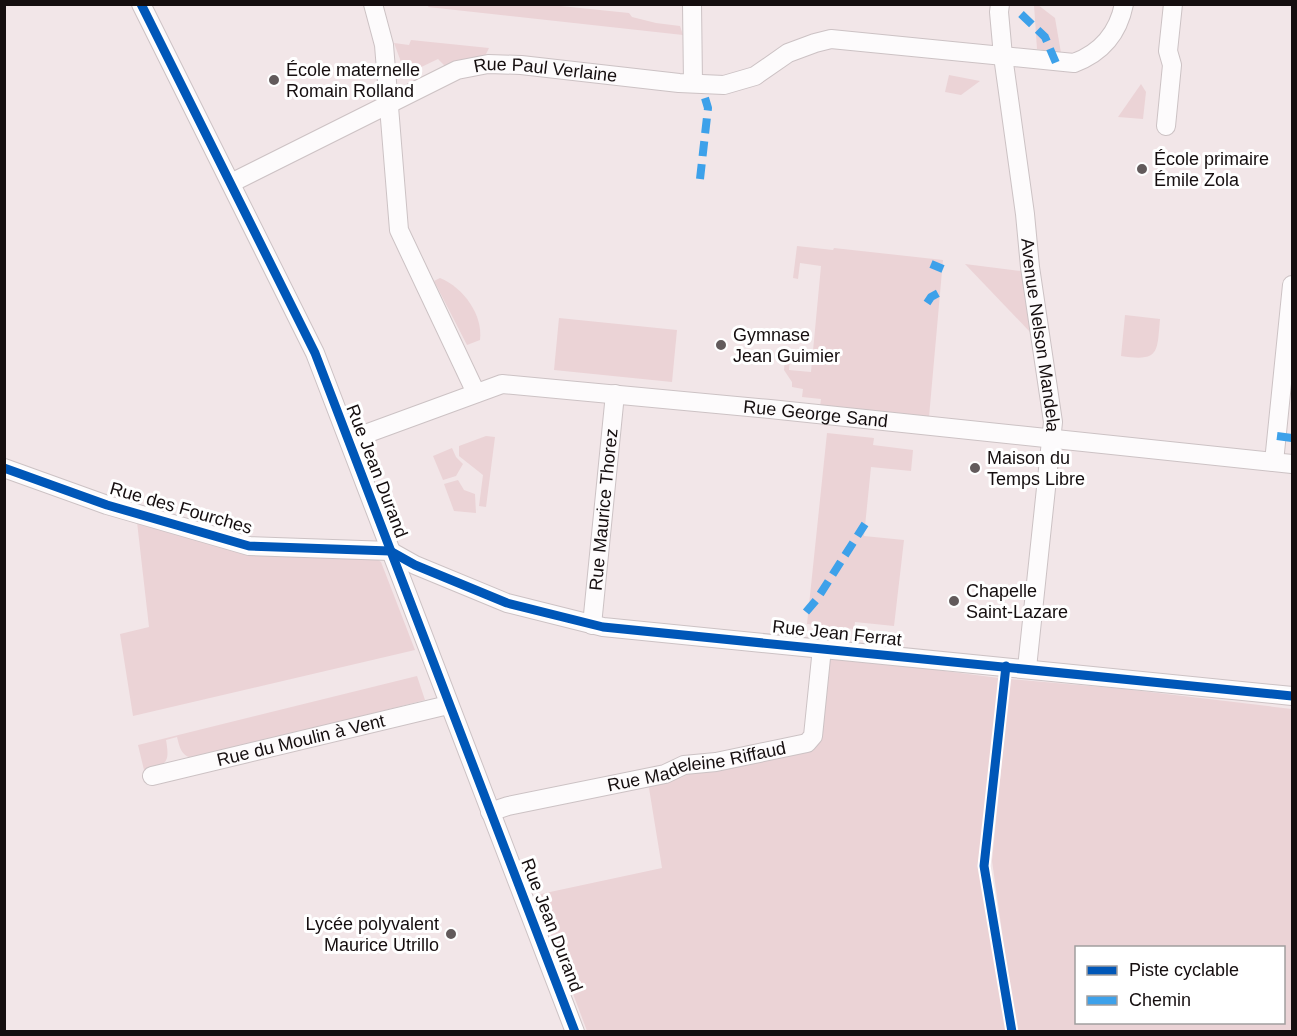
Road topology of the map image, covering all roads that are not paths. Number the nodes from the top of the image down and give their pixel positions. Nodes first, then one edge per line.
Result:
1 (141, 4) edge
2 (373, 4) edge
3 (692, 4) edge
4 (1000, 4) edge
5 (1124, 4) edge
6 (1173, 4) edge
7 (1003, 56) junction
8 (693, 83) junction
9 (390, 104) junction
10 (1166, 126) dead end
11 (231, 183) junction
12 (1293, 285) edge
13 (476, 393) junction
14 (615, 394) junction
15 (1051, 438) junction
16 (349, 440) junction
17 (1283, 463) edge
18 (4, 468) edge
19 (390, 551) junction
20 (592, 625) junction
21 (822, 648) junction
22 (1027, 668) junction
23 (1293, 696) edge
24 (448, 705) junction
25 (152, 776) dead end
26 (490, 812) junction
27 (575, 1032) edge

1 - 11 street, Rue Jean Durand
2 - 9 street
3 - 8 street
4 - 7 street, Avenue Nelson Mandela
5 - 7 street, Rue Paul Verlaine
6 - 10 street
7 - 8 street, Rue Paul Verlaine
7 - 15 street, Avenue Nelson Mandela
8 - 9 street, Rue Paul Verlaine
9 - 11 street, Rue Paul Verlaine
9 - 13 street
11 - 16 street, Rue Jean Durand
12 - 17 street
13 - 14 street, Rue George Sand
13 - 16 street, Rue George Sand
14 - 15 street, Rue George Sand
14 - 20 street, Rue Maurice Thorez
15 - 17 street, Rue George Sand
15 - 22 street, Avenue Nelson Mandela
16 - 19 street, Rue Jean Durand
18 - 19 street, Rue des Fourches
19 - 20 street, Rue Jean Ferrat
19 - 24 street, Rue Jean Durand
20 - 21 street, Rue Jean Ferrat
21 - 22 street, Rue Jean Ferrat
21 - 26 street, Rue Madeleine Riffaud
22 - 23 street, Rue Jean Ferrat
24 - 25 street, Rue du Moulin à Vent
24 - 26 street, Rue Jean Durand
26 - 27 street, Rue Jean Durand

